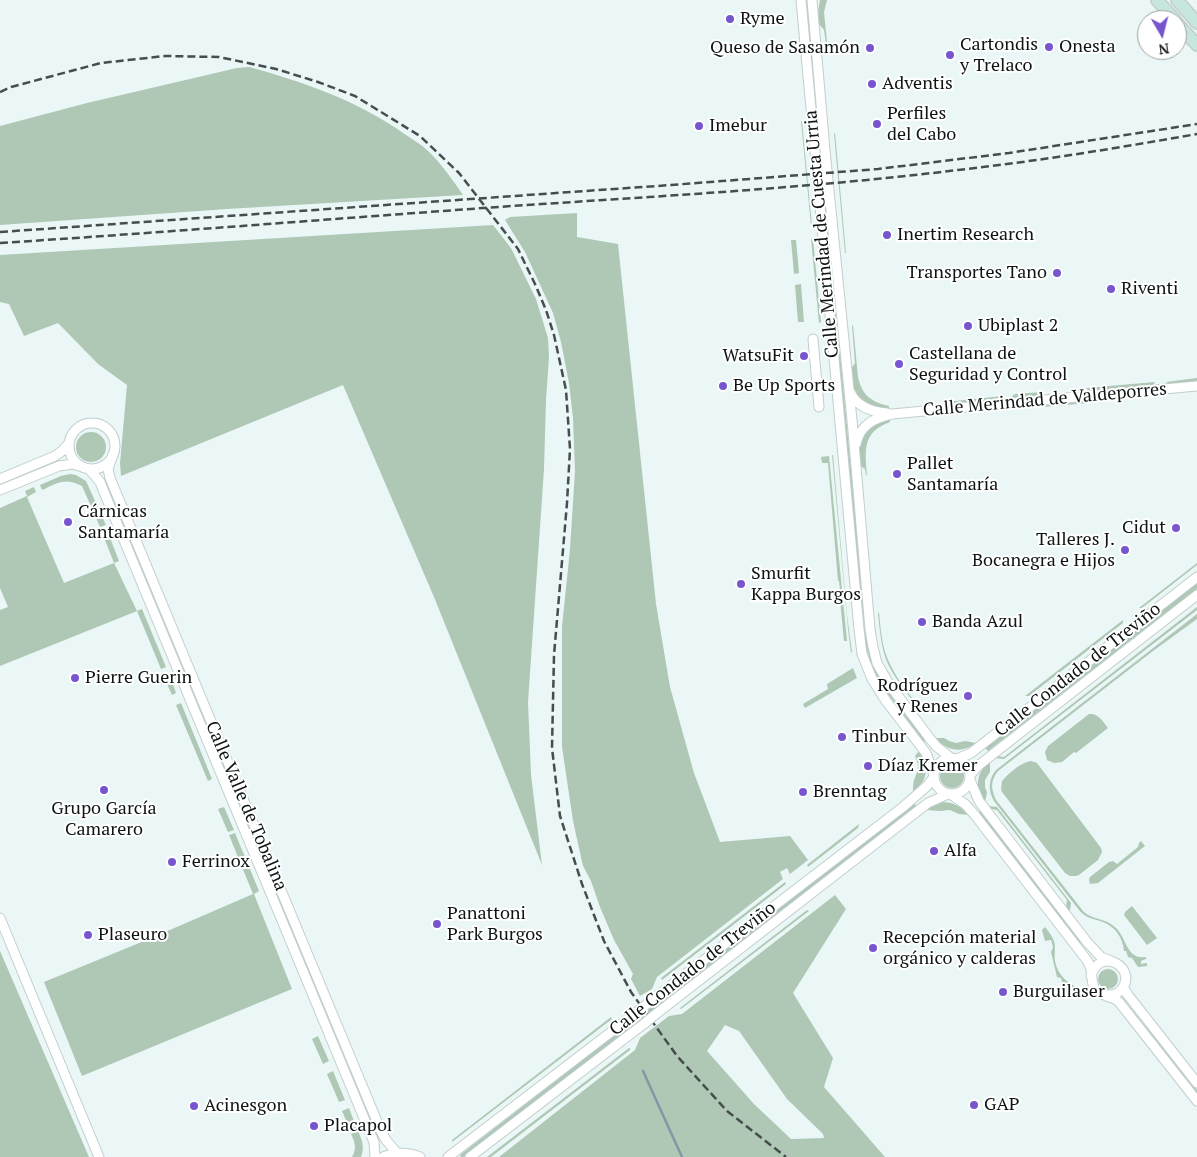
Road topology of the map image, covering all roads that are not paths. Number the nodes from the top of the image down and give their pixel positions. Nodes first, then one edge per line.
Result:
1 (801, 0) edge
2 (814, 0) edge
3 (1157, 0) edge
4 (1177, 0) edge
5 (1166, 10) edge
6 (1197, 23) edge
7 (1187, 34) edge
8 (1197, 45) edge
9 (812, 339) dead end
10 (1197, 386) edge
11 (848, 387) junction
12 (819, 407) dead end
13 (892, 414) junction
14 (69, 443) junction
15 (113, 454) junction
16 (854, 454) junction
17 (86, 468) junction
18 (0, 479) edge
19 (0, 490) edge
20 (1197, 577) edge
21 (1197, 595) edge
22 (954, 759) junction
23 (934, 776) junction
24 (970, 778) junction
25 (949, 794) junction
26 (0, 918) edge
27 (1112, 961) junction
28 (1091, 976) junction
29 (1123, 987) junction
30 (1103, 995) junction
31 (1197, 1083) edge
32 (1197, 1101) edge
33 (397, 1153) junction
34 (99, 1157) edge
35 (375, 1157) edge
36 (383, 1157) edge
37 (420, 1157) edge
38 (448, 1157) edge
39 (470, 1157) edge

1 - 23 street, Calle Merindad de Cuesta Urria
2 - 11 street, Calle Merindad de Cuesta Urria
3 - 5 main road
4 - 6 main road
7 - 8 main road
9 - 12 street
10 - 13 street, Calle Merindad de Valdeporres
11 - 13 street, Calle Merindad de Valdeporres
11 - 16 street, Calle Merindad de Cuesta Urria
13 - 16 street, Calle Merindad de Valdeporres
14 - 15 street
14 - 17 street
14 - 18 street
15 - 17 street
15 - 33 street, Calle Valle de Tobalina
16 - 22 street, Calle Merindad de Cuesta Urria
17 - 19 street
17 - 35 street, Calle Valle de Tobalina
20 - 22 street, Calle Condado de Treviño
21 - 24 street, Calle Condado de Treviño
22 - 23 street
22 - 24 street
23 - 25 street
23 - 38 street, Calle Condado de Treviño, bridge
24 - 25 street
24 - 27 street
25 - 28 street
25 - 39 street, Calle Condado de Treviño, bridge
26 - 34 street
27 - 28 street
27 - 29 street
28 - 30 street
29 - 30 street
29 - 31 street
30 - 32 street
33 - 36 street
33 - 37 street

